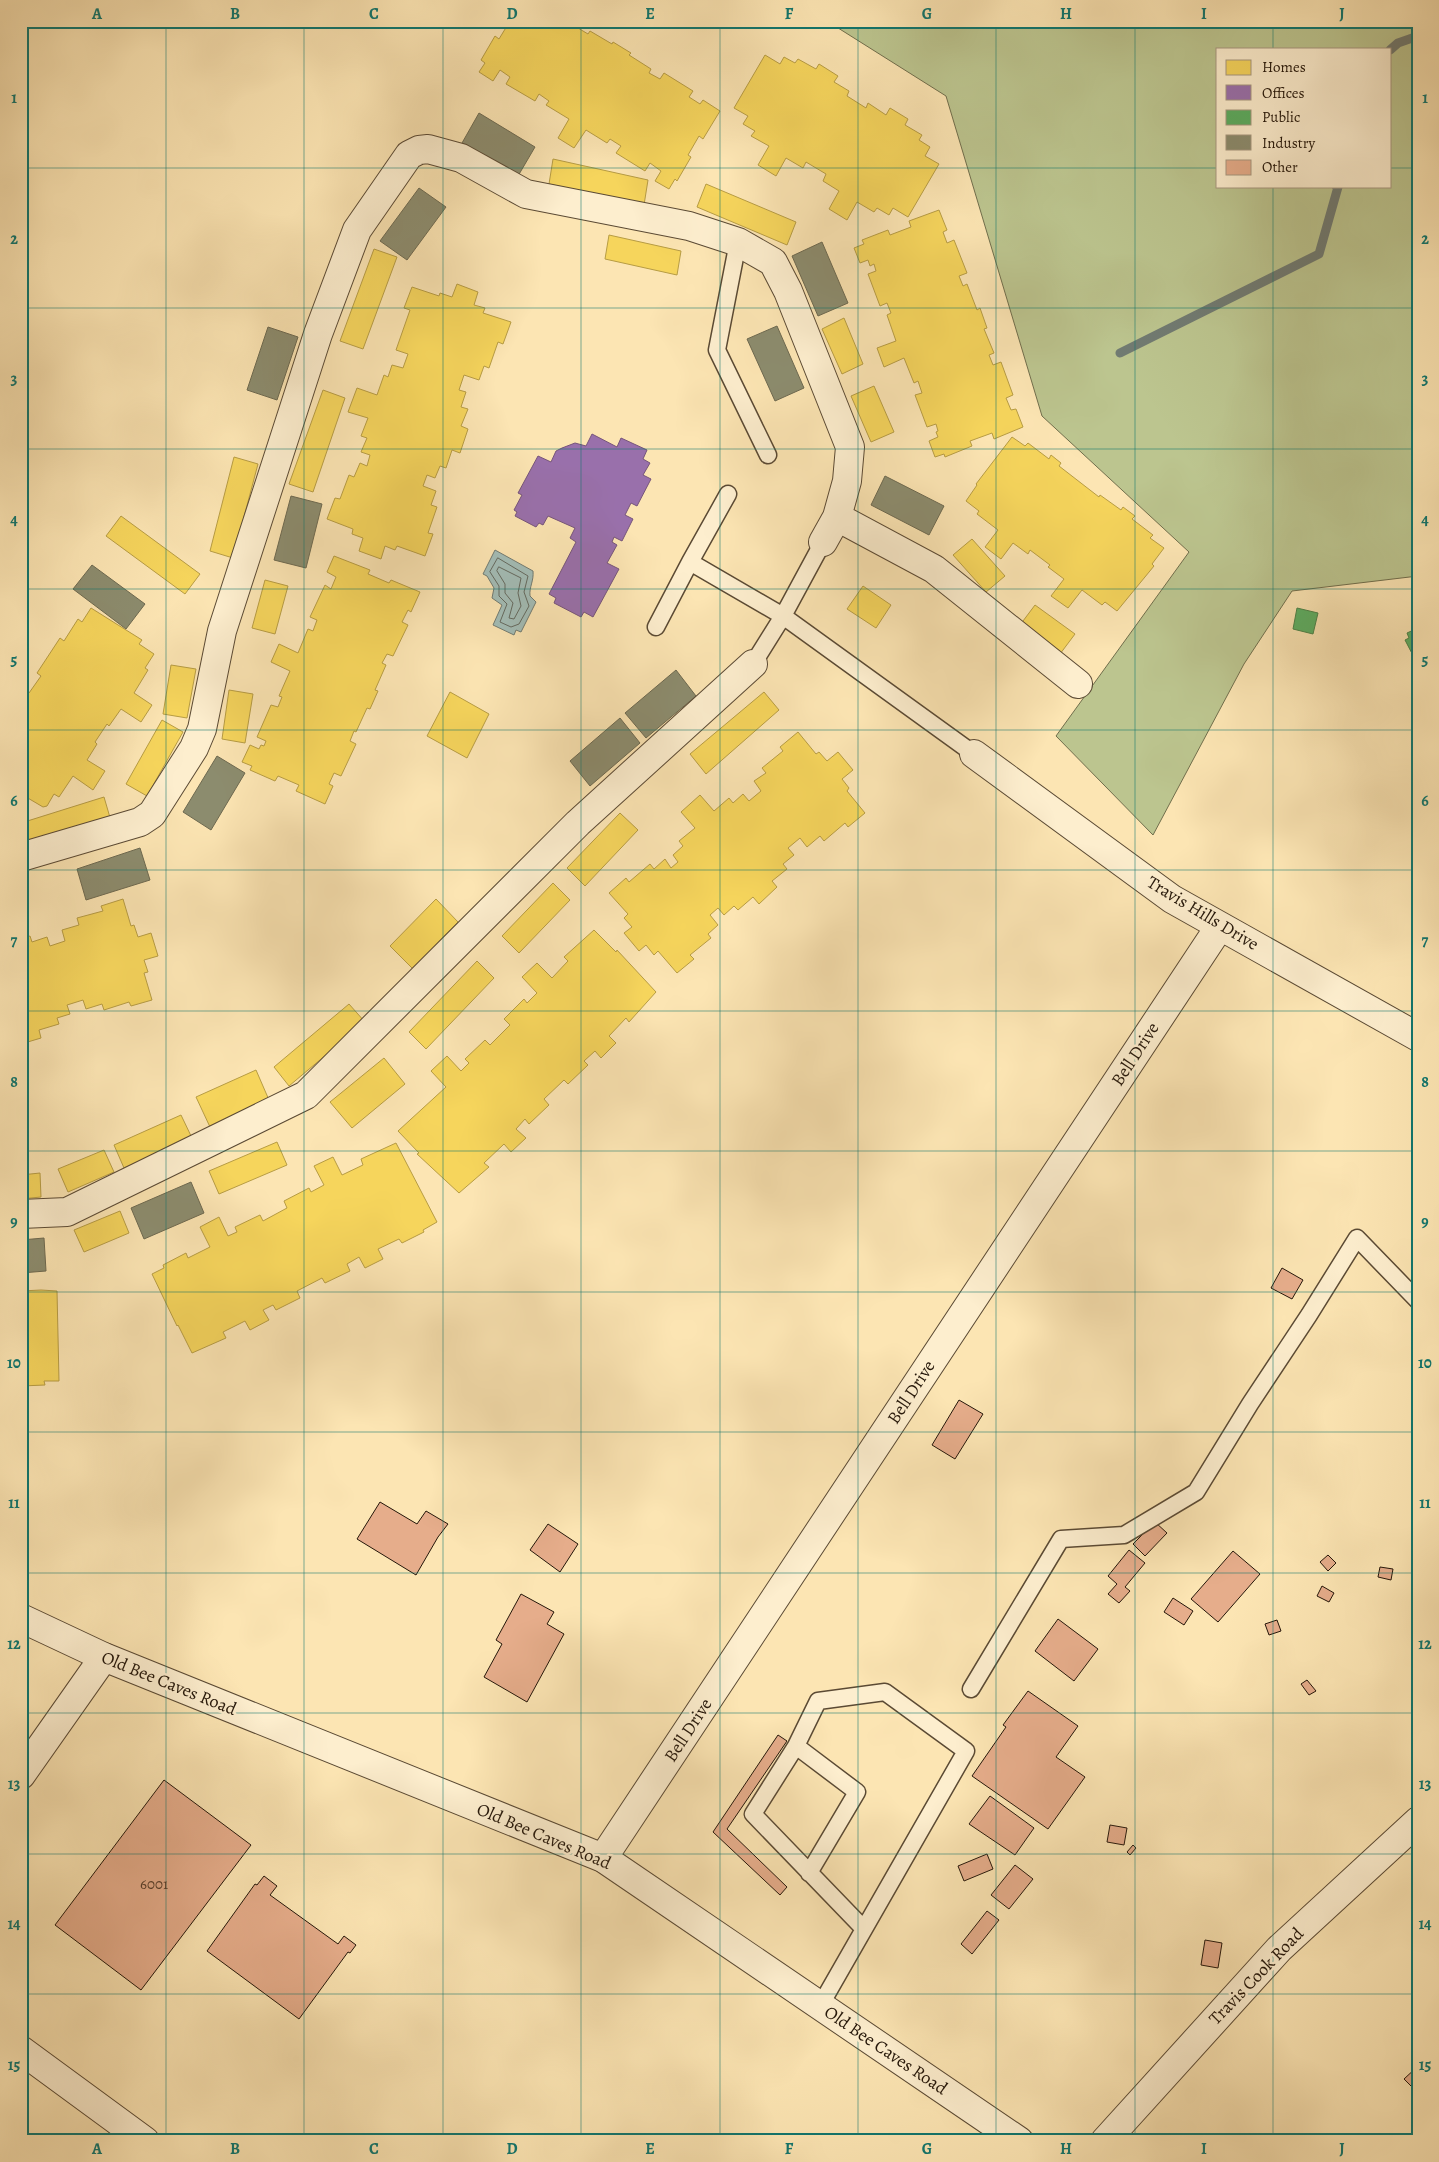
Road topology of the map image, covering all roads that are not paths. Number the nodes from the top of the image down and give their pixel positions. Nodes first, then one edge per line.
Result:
1 (738, 242) junction
2 (768, 455) dead end
3 (728, 494) dead end
4 (838, 516) junction
5 (823, 542) joint
6 (690, 562) junction
7 (783, 616) junction
8 (656, 627) dead end
9 (753, 664) joint
10 (1078, 684) dead end
11 (974, 754) joint
12 (21, 857) edge
13 (1220, 926) junction
14 (1418, 1037) edge
15 (21, 1214) edge
16 (1418, 1301) edge
17 (21, 1618) edge
18 (104, 1657) junction
19 (971, 1689) dead end
20 (796, 1746) junction
21 (21, 1775) edge
22 (1418, 1821) edge
23 (603, 1858) junction
24 (809, 1873) junction
25 (864, 1929) junction
26 (820, 2006) junction
27 (21, 2050) edge
28 (145, 2141) edge
29 (1019, 2141) edge
30 (1105, 2141) edge

1 - 2 lane
1 - 4 street
1 - 12 street
3 - 6 lane
4 - 5 street
4 - 10 street
5 - 7 lane
6 - 7 lane
6 - 8 lane
7 - 9 lane
7 - 11 lane
9 - 15 street
11 - 13 street, Travis Hills Drive
13 - 14 street, Travis Hills Drive
13 - 23 street, Bell Drive
16 - 19 lane
17 - 18 street, Old Bee Caves Road
18 - 21 street
18 - 23 street, Old Bee Caves Road
20 - 24 lane
20 - 24 lane
20 - 25 lane
22 - 30 street, Travis Cook Road
23 - 26 street, Old Bee Caves Road
24 - 25 lane
25 - 26 lane
26 - 29 street, Old Bee Caves Road
27 - 28 street

